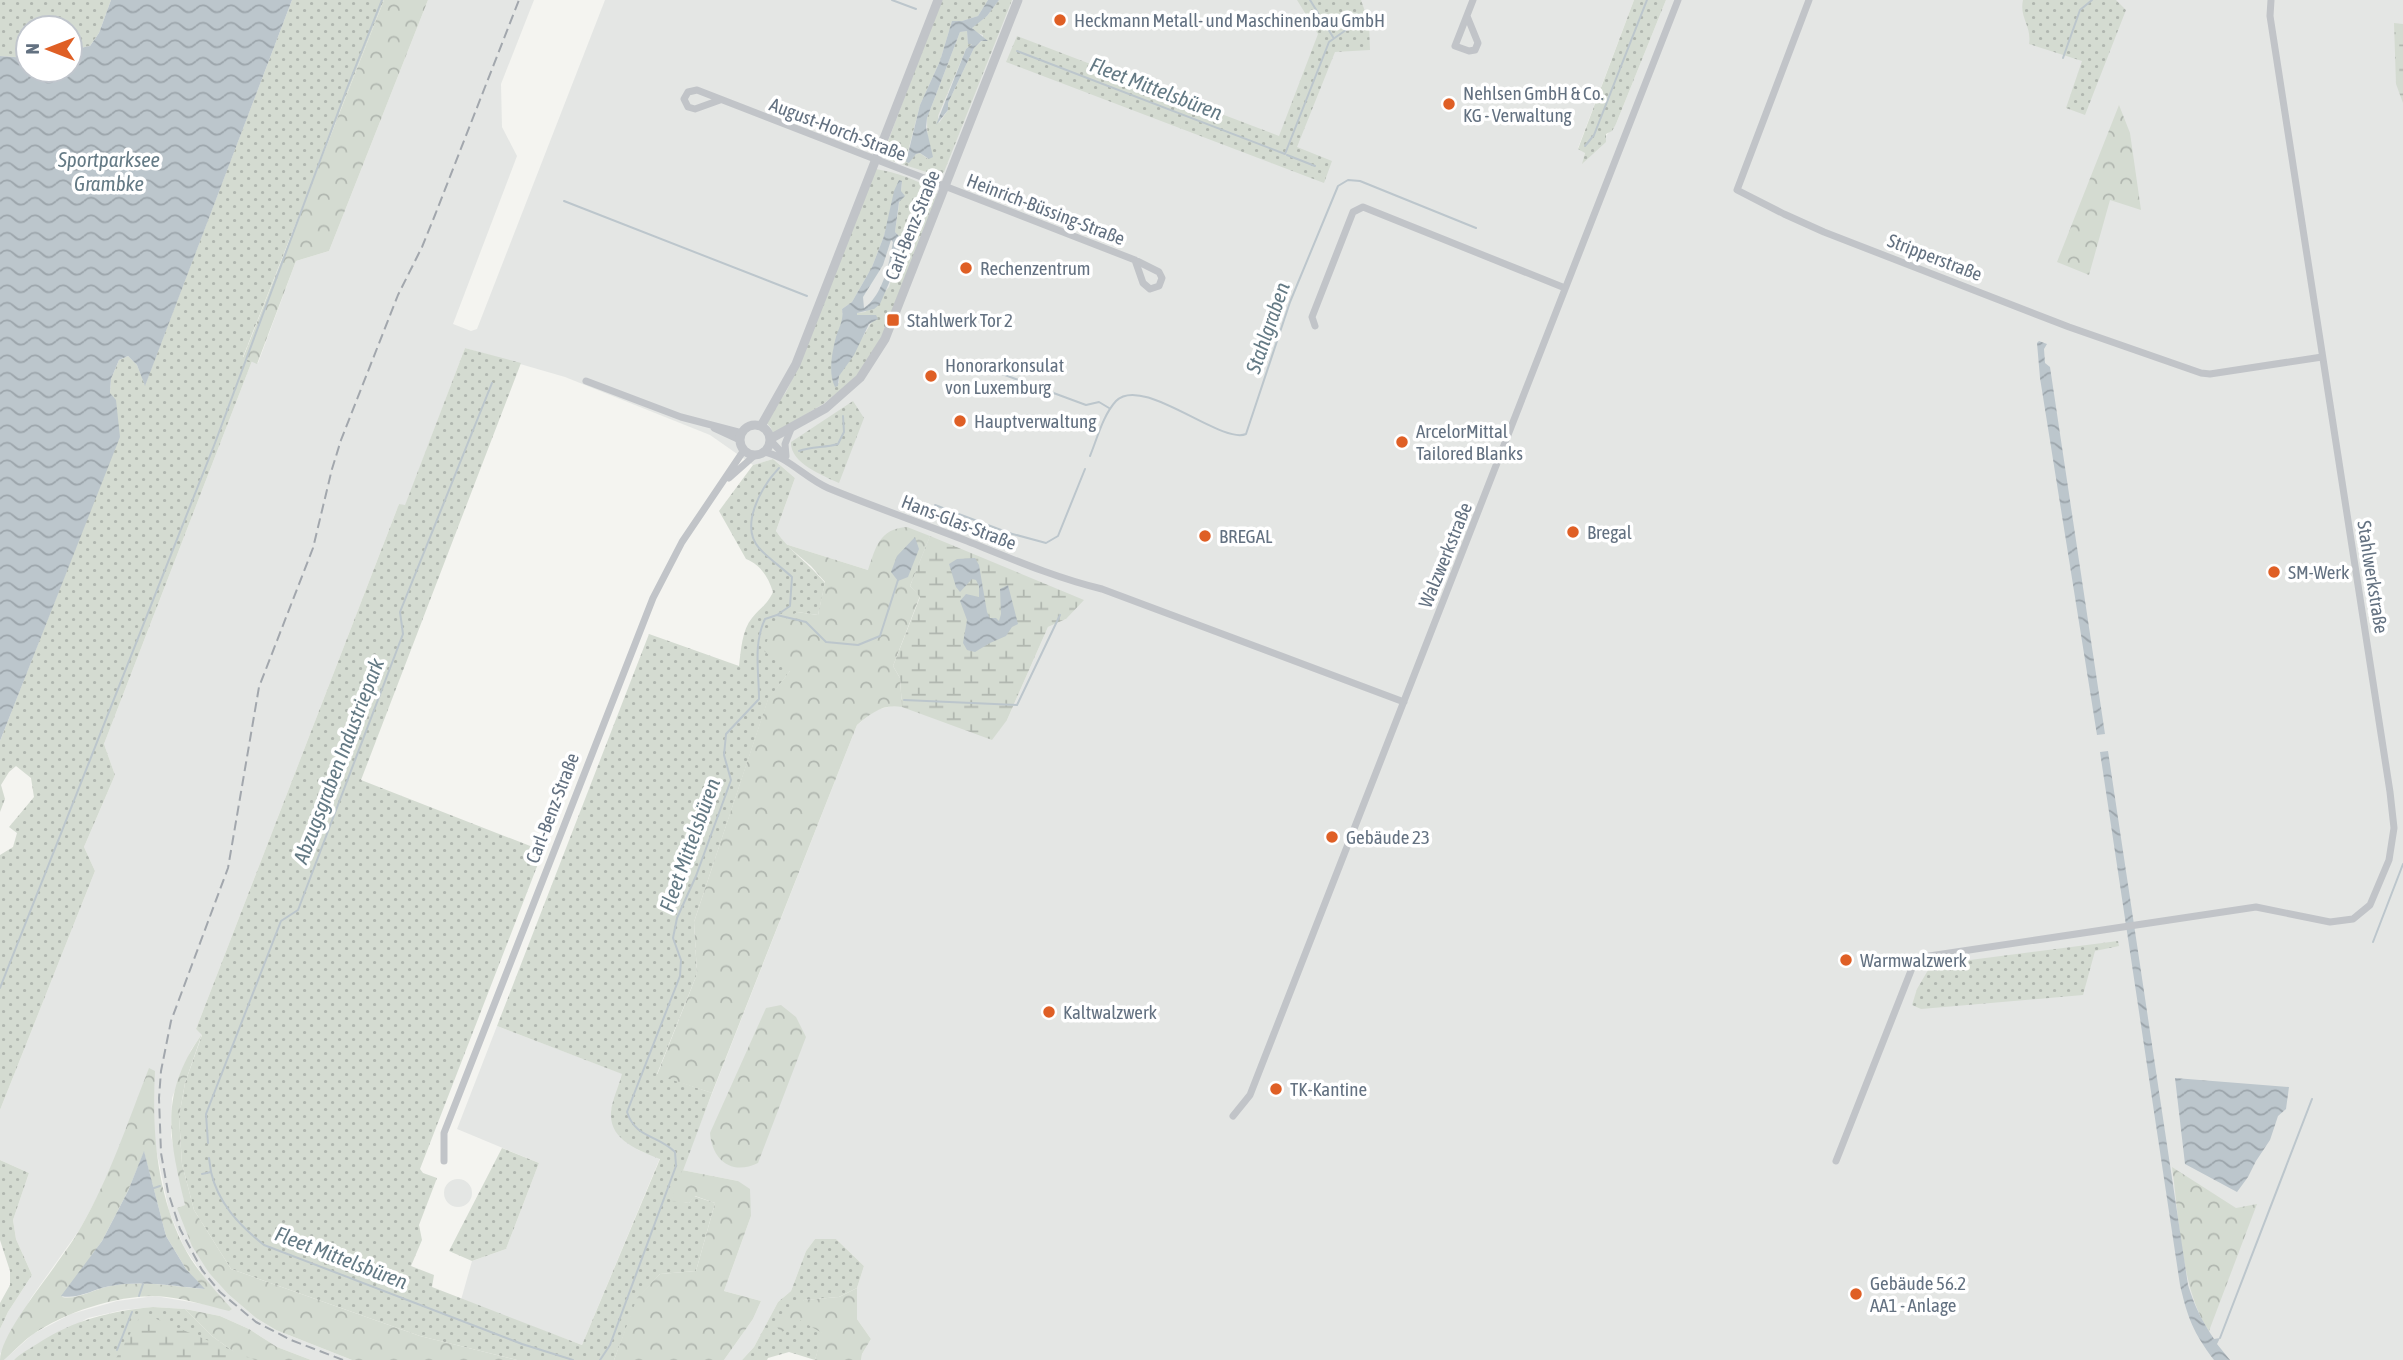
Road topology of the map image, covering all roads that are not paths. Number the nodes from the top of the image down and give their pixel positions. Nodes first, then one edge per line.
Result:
1 (938, 0) edge
2 (1018, 0) edge
3 (1473, 0) edge
4 (1678, 0) edge
5 (1809, 0) edge
6 (2271, 0) edge
7 (1467, 16) junction
8 (720, 100) dead end
9 (876, 160) junction
10 (946, 187) junction
11 (1135, 260) dead end
12 (1565, 288) junction
13 (1315, 326) dead end
14 (2322, 357) junction
15 (586, 382) dead end
16 (761, 426) junction
17 (791, 429) junction
18 (741, 437) junction
19 (770, 440) junction
20 (744, 450) junction
21 (759, 454) junction
22 (786, 457) junction
23 (808, 478) junction
24 (725, 481) junction
25 (1404, 702) junction
26 (1233, 1116) dead end
27 (444, 1161) dead end
28 (1836, 1161) dead end

1 - 9 street
2 - 10 street, Carl-Benz-Straße
3 - 7 street
4 - 12 street, Walzwerkstraße
5 - 14 street, Stripperstraße
6 - 14 street, Stahlwerkstraße
7 - 7 street
8 - 9 street, August-Horch-Straße
9 - 10 street, August-Horch-Straße
9 - 16 street
10 - 11 street, Heinrich-Büssing-Straße
10 - 17 street, Carl-Benz-Straße
12 - 13 street
12 - 25 street, Walzwerkstraße
14 - 28 street, Stahlwerkstraße
15 - 18 street
16 - 18 street
16 - 19 street
17 - 19 street, Carl-Benz-Straße
17 - 22 street
18 - 20 street
19 - 21 street, Carl-Benz-Straße
19 - 22 street, Hans-Glas-Straße
20 - 21 street
20 - 24 street, Carl-Benz-Straße
21 - 23 street, Hans-Glas-Straße
21 - 24 street, Carl-Benz-Straße
22 - 23 street, Hans-Glas-Straße
23 - 25 street, Hans-Glas-Straße
24 - 27 street, Carl-Benz-Straße
25 - 26 street, Walzwerkstraße

